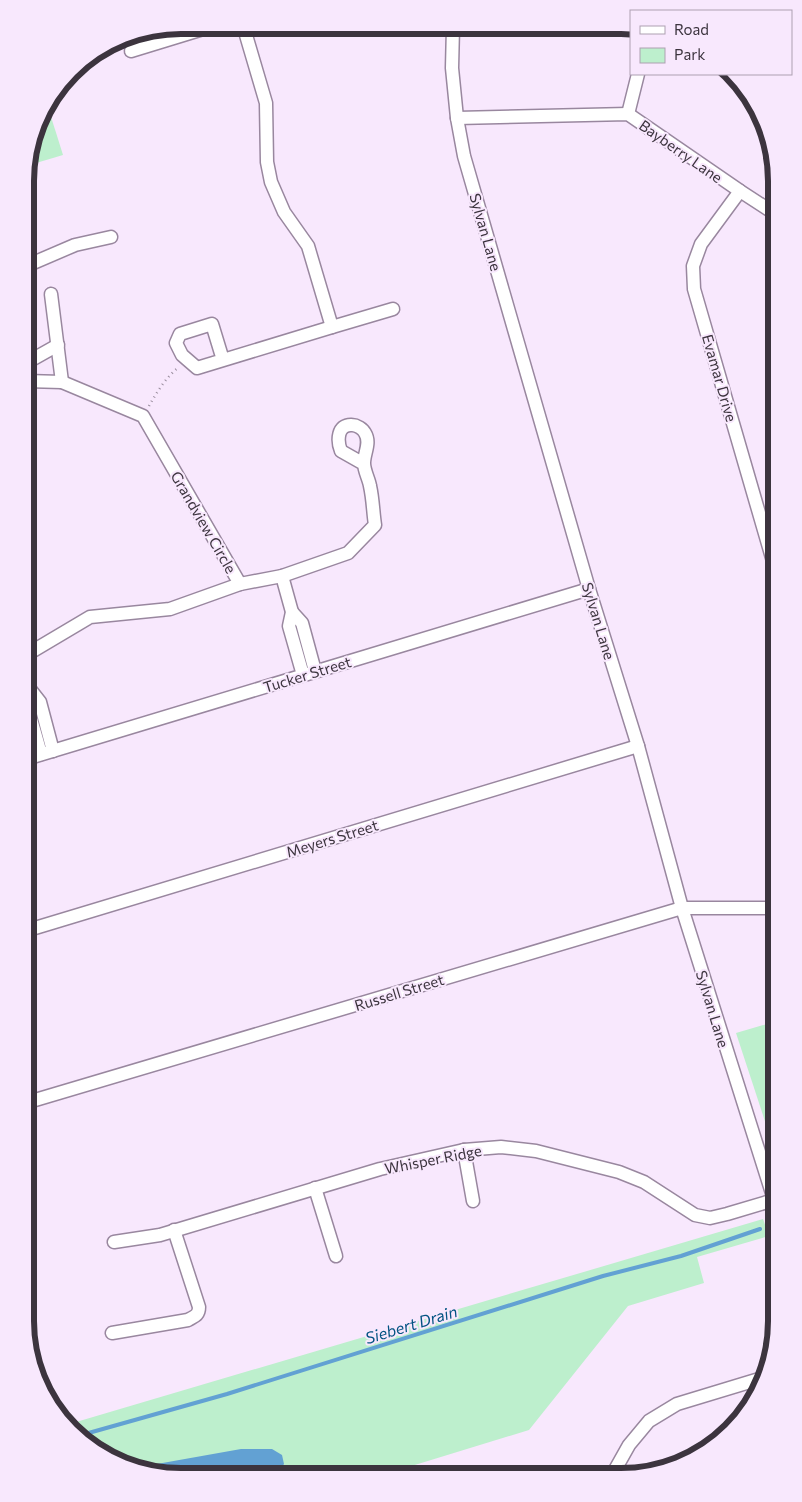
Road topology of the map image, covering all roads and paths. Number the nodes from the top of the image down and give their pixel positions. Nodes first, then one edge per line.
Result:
1 (187, 34) edge
2 (246, 34) edge
3 (454, 34) edge
4 (131, 51) dead end
5 (638, 75) edge
6 (628, 114) junction
7 (457, 118) junction
8 (740, 191) junction
9 (768, 209) edge
10 (111, 237) dead end
11 (34, 263) edge
12 (51, 294) dead end
13 (393, 309) dead end
14 (332, 327) junction
15 (58, 345) junction
16 (34, 358) edge
17 (223, 360) junction
18 (188, 361) junction
19 (34, 381) edge
20 (62, 382) junction
21 (143, 416) junction
22 (364, 464) dead end
23 (768, 544) edge
24 (282, 576) junction
25 (240, 584) junction
26 (589, 589) junction
27 (34, 650) edge
28 (309, 673) junction
29 (34, 721) edge
30 (638, 746) junction
31 (47, 752) junction
32 (34, 756) edge
33 (682, 908) junction
34 (768, 908) edge
35 (34, 928) edge
36 (34, 1100) edge
37 (464, 1150) junction
38 (768, 1182) edge
39 (315, 1188) junction
40 (473, 1201) dead end
41 (768, 1205) edge
42 (174, 1230) junction
43 (114, 1242) dead end
44 (336, 1256) dead end
45 (112, 1333) dead end
46 (756, 1380) edge
47 (616, 1468) edge

1 - 4 street
2 - 14 street
3 - 7 street, Sylvan Lane
5 - 6 street
6 - 7 street, Bayberry Lane
6 - 8 street, Bayberry Lane
7 - 26 street, Sylvan Lane
8 - 9 street, Bayberry Lane
8 - 23 street, Evamar Drive
10 - 11 street
12 - 15 street
13 - 14 street
14 - 17 street
15 - 16 street
15 - 20 street
17 - 18 street
17 - 18 street
18 - 21 path
19 - 20 street
20 - 21 street
21 - 25 street, Grandview Circle
22 - 24 street
24 - 25 street
24 - 28 street
25 - 27 street, Grandview Circle
26 - 28 street, Tucker Street
26 - 30 street, Sylvan Lane
28 - 31 street, Tucker Street
29 - 31 street
30 - 33 street, Sylvan Lane
30 - 35 street, Meyers Street
31 - 32 street, Tucker Street
33 - 34 street, Russell Street
33 - 36 street, Russell Street
33 - 38 street, Sylvan Lane
37 - 39 street, Whisper Ridge
37 - 40 street
37 - 41 street, Whisper Ridge
39 - 42 street, Whisper Ridge
39 - 44 street
42 - 43 street, Whisper Ridge
42 - 45 street
46 - 47 street

